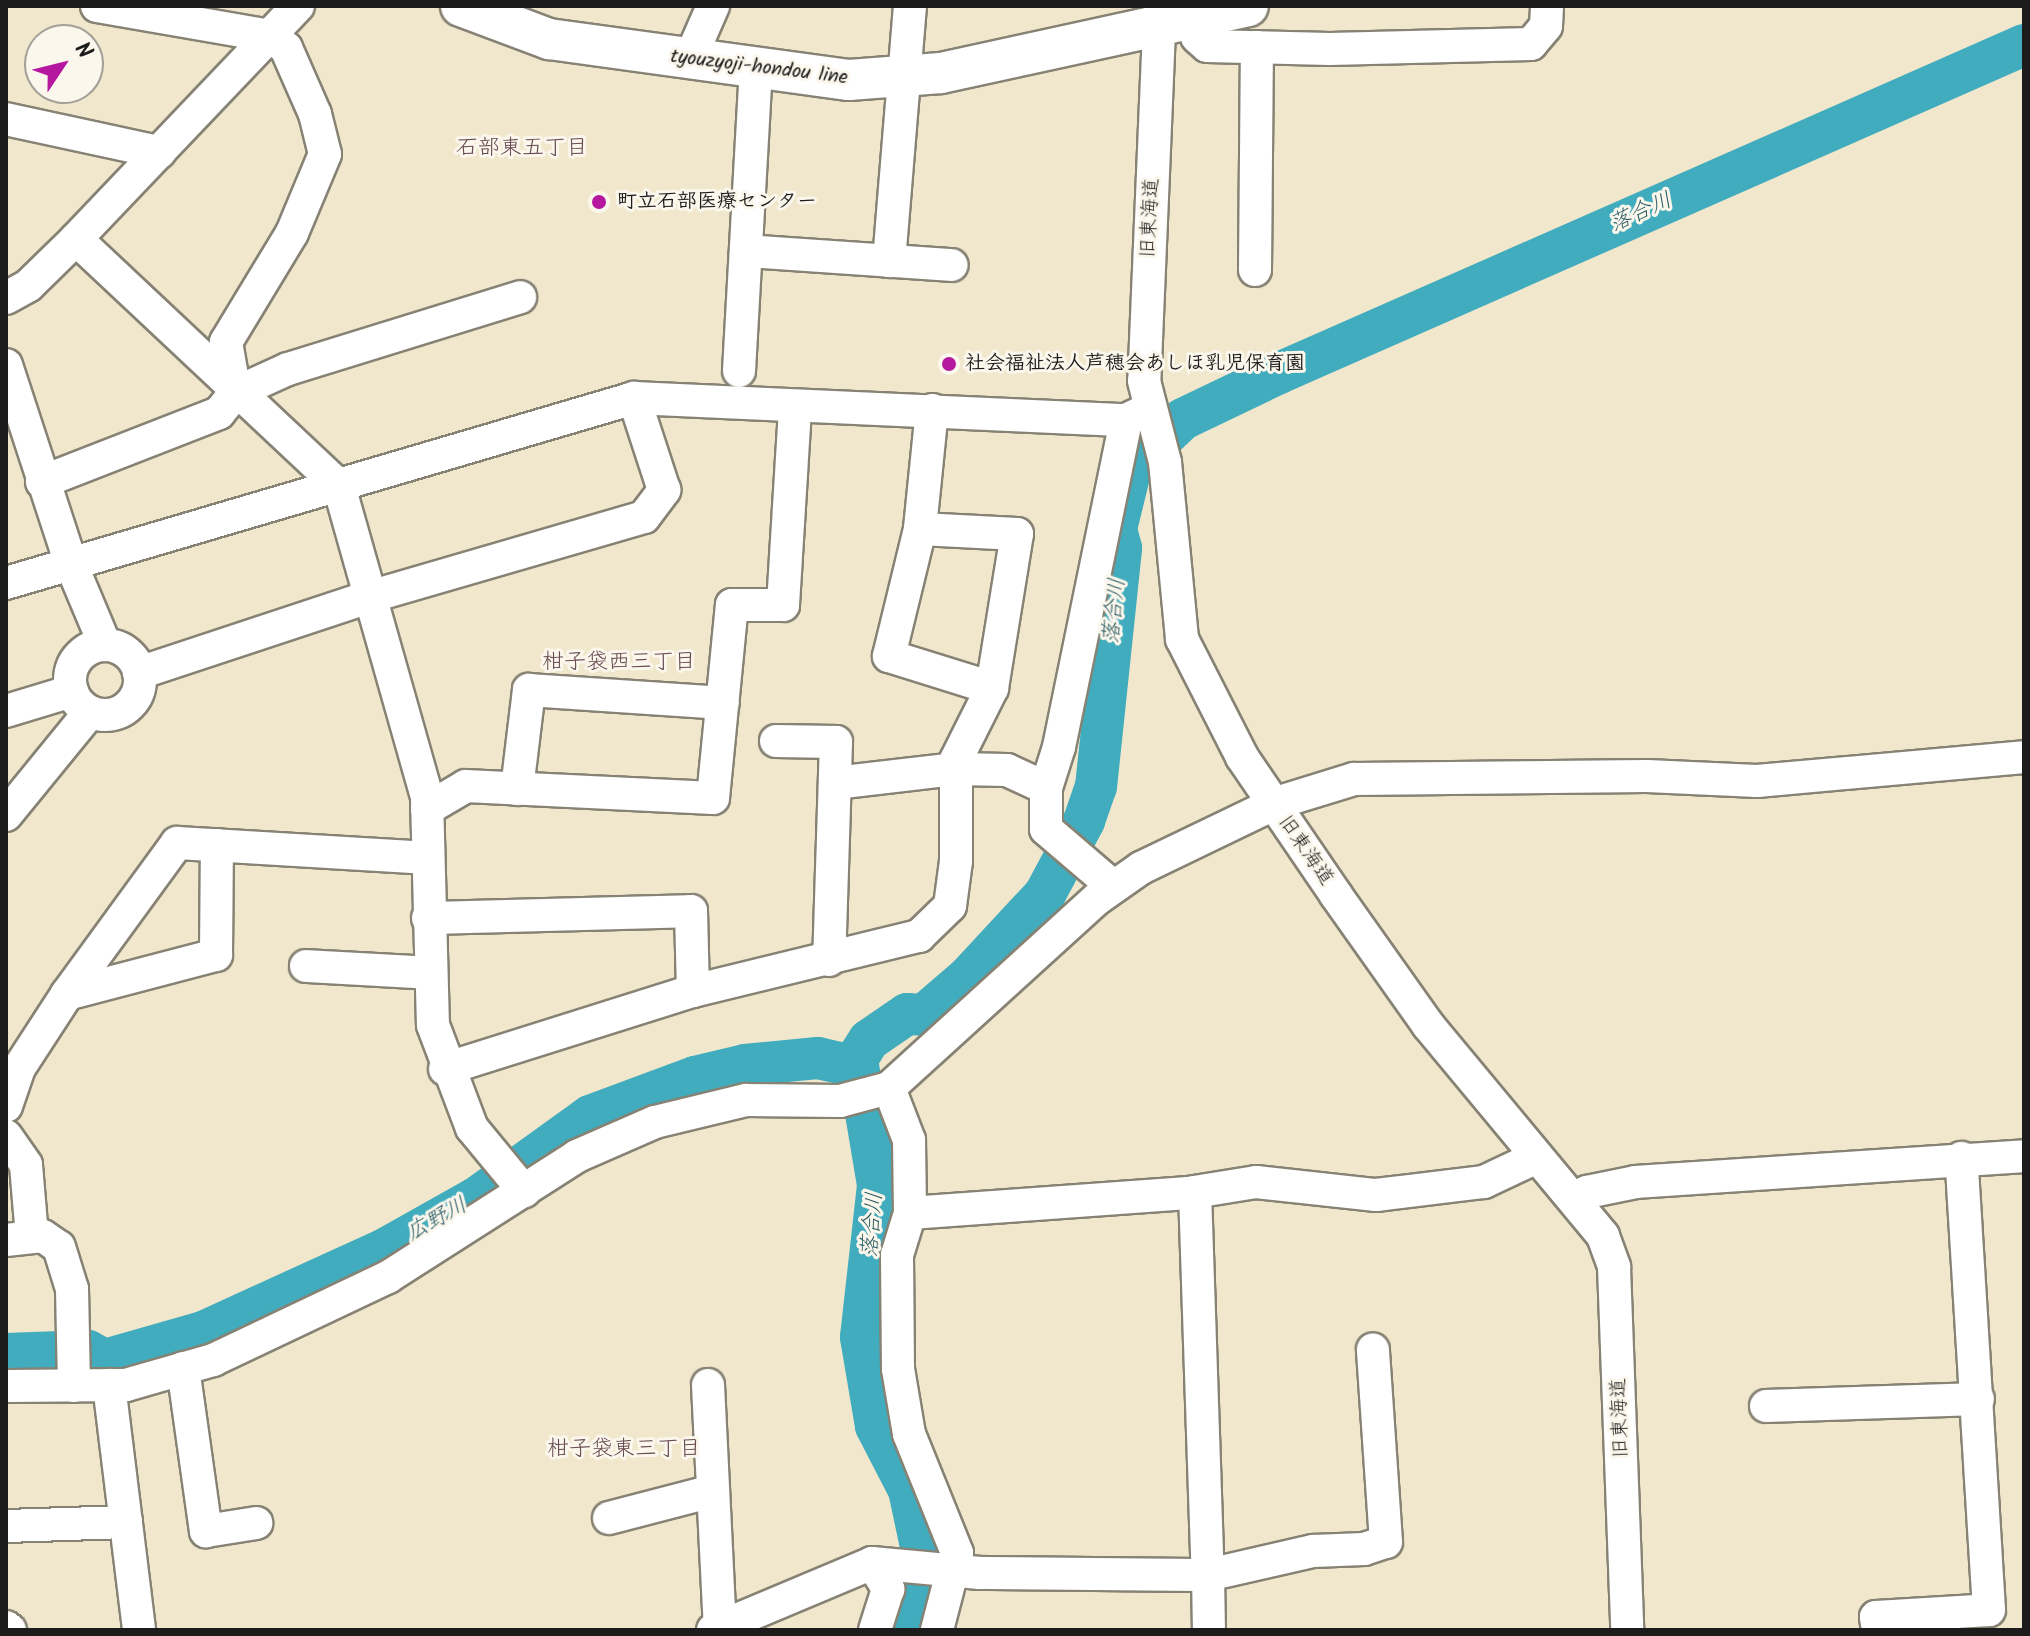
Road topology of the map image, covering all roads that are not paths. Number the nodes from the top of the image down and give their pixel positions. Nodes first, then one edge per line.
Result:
1 (97, 6) edge
2 (298, 6) edge
3 (461, 6) edge
4 (713, 6) edge
5 (910, 6) edge
6 (1248, 6) edge
7 (1547, 6) edge
8 (1172, 16) edge
9 (270, 36) junction
10 (1257, 47) junction
11 (689, 61) junction
12 (756, 70) junction
13 (901, 76) junction
14 (9, 124) edge
15 (159, 152) junction
16 (76, 239) junction
17 (746, 251) junction
18 (889, 261) junction
19 (952, 265) dead end
20 (1255, 270) dead end
21 (520, 297) dead end
22 (6, 298) edge
23 (6, 365) edge
24 (739, 371) dead end
25 (235, 393) junction
26 (634, 398) junction
27 (795, 406) junction
28 (932, 410) junction
29 (1142, 417) junction
30 (14, 424) edge
31 (42, 482) junction
32 (339, 486) junction
33 (920, 529) junction
34 (71, 564) junction
35 (6, 583) edge
36 (369, 597) junction
37 (105, 645) junction
38 (139, 673) junction
39 (992, 688) junction
40 (81, 702) junction
41 (723, 703) junction
42 (6, 711) edge
43 (776, 741) dead end
44 (2024, 757) edge
45 (956, 769) junction
46 (835, 783) junction
47 (1046, 788) junction
48 (517, 789) junction
49 (1276, 803) junction
50 (427, 809) junction
51 (6, 815) edge
52 (217, 845) junction
53 (426, 858) junction
54 (1114, 887) junction
55 (428, 918) junction
56 (829, 960) junction
57 (306, 966) dead end
58 (430, 973) junction
59 (693, 991) junction
60 (67, 994) junction
61 (445, 1069) junction
62 (889, 1088) junction
63 (6, 1106) edge
64 (6, 1136) edge
65 (2024, 1156) edge
66 (1535, 1158) junction
67 (1961, 1158) junction
68 (524, 1191) junction
69 (1195, 1192) junction
70 (1578, 1201) junction
71 (910, 1213) junction
72 (19, 1238) edge
73 (1373, 1349) dead end
74 (183, 1368) junction
75 (109, 1385) junction
76 (708, 1385) dead end
77 (6, 1386) edge
78 (74, 1386) junction
79 (1978, 1399) junction
80 (1766, 1406) dead end
81 (713, 1491) junction
82 (609, 1518) dead end
83 (126, 1522) junction
84 (256, 1523) dead end
85 (6, 1526) edge
86 (872, 1563) junction
87 (953, 1568) junction
88 (1208, 1575) junction
89 (717, 1628) edge
90 (139, 1630) edge
91 (875, 1630) edge
92 (937, 1630) edge
93 (1209, 1630) edge
94 (1627, 1630) edge
95 (1878, 1630) edge

1 - 9 street
2 - 9 street
3 - 11 main road, tyouzyoji-hondou line
4 - 11 street
5 - 13 street
6 - 8 main road, tyouzyoji-hondou line
7 - 10 street
8 - 10 street
8 - 13 main road, tyouzyoji-hondou line
8 - 29 street, 旧東海道
9 - 15 street
9 - 25 street
10 - 20 street
11 - 12 main road, tyouzyoji-hondou line
12 - 13 main road, tyouzyoji-hondou line
12 - 17 street
13 - 18 street
14 - 15 street
15 - 16 street
16 - 22 street
16 - 25 street
17 - 18 street
17 - 24 street
18 - 19 street
21 - 25 street
23 - 30 street
25 - 31 street
25 - 32 street
26 - 27 street
26 - 32 street
26 - 36 street
27 - 28 street
27 - 41 street
28 - 29 street
28 - 33 street
29 - 47 street
29 - 49 street, 旧東海道
30 - 31 street
31 - 34 street
32 - 34 street
32 - 36 street
33 - 39 street
33 - 39 street
34 - 35 street
34 - 37 street
36 - 38 street
36 - 50 street
37 - 38 street
37 - 40 street
38 - 40 street
39 - 45 street
40 - 42 street
40 - 51 street
41 - 48 street
41 - 48 street
43 - 46 street
44 - 49 street
45 - 46 street
45 - 47 street
45 - 56 street
46 - 56 street
47 - 54 street
48 - 50 street
49 - 54 street
49 - 66 street, 旧東海道
50 - 53 street
52 - 53 street
52 - 60 street
52 - 60 street
53 - 55 street
54 - 62 street
55 - 58 street
55 - 59 street
56 - 59 street
57 - 58 street
58 - 61 street
59 - 61 street
60 - 63 street
61 - 68 street
62 - 68 street
62 - 71 street
64 - 72 street
65 - 67 street
66 - 69 street
66 - 70 street, 旧東海道
67 - 70 street
67 - 79 street
68 - 74 street
69 - 71 street
69 - 88 street
70 - 94 street, 旧東海道
71 - 87 street
72 - 78 street
73 - 88 street
74 - 75 street
74 - 84 street
75 - 78 street
75 - 83 street
76 - 81 street
77 - 78 street
79 - 80 street
79 - 95 street
81 - 82 street
81 - 89 street
83 - 85 street
83 - 90 street
86 - 87 street
86 - 89 street
86 - 91 street
87 - 88 street
87 - 92 street
88 - 93 street

